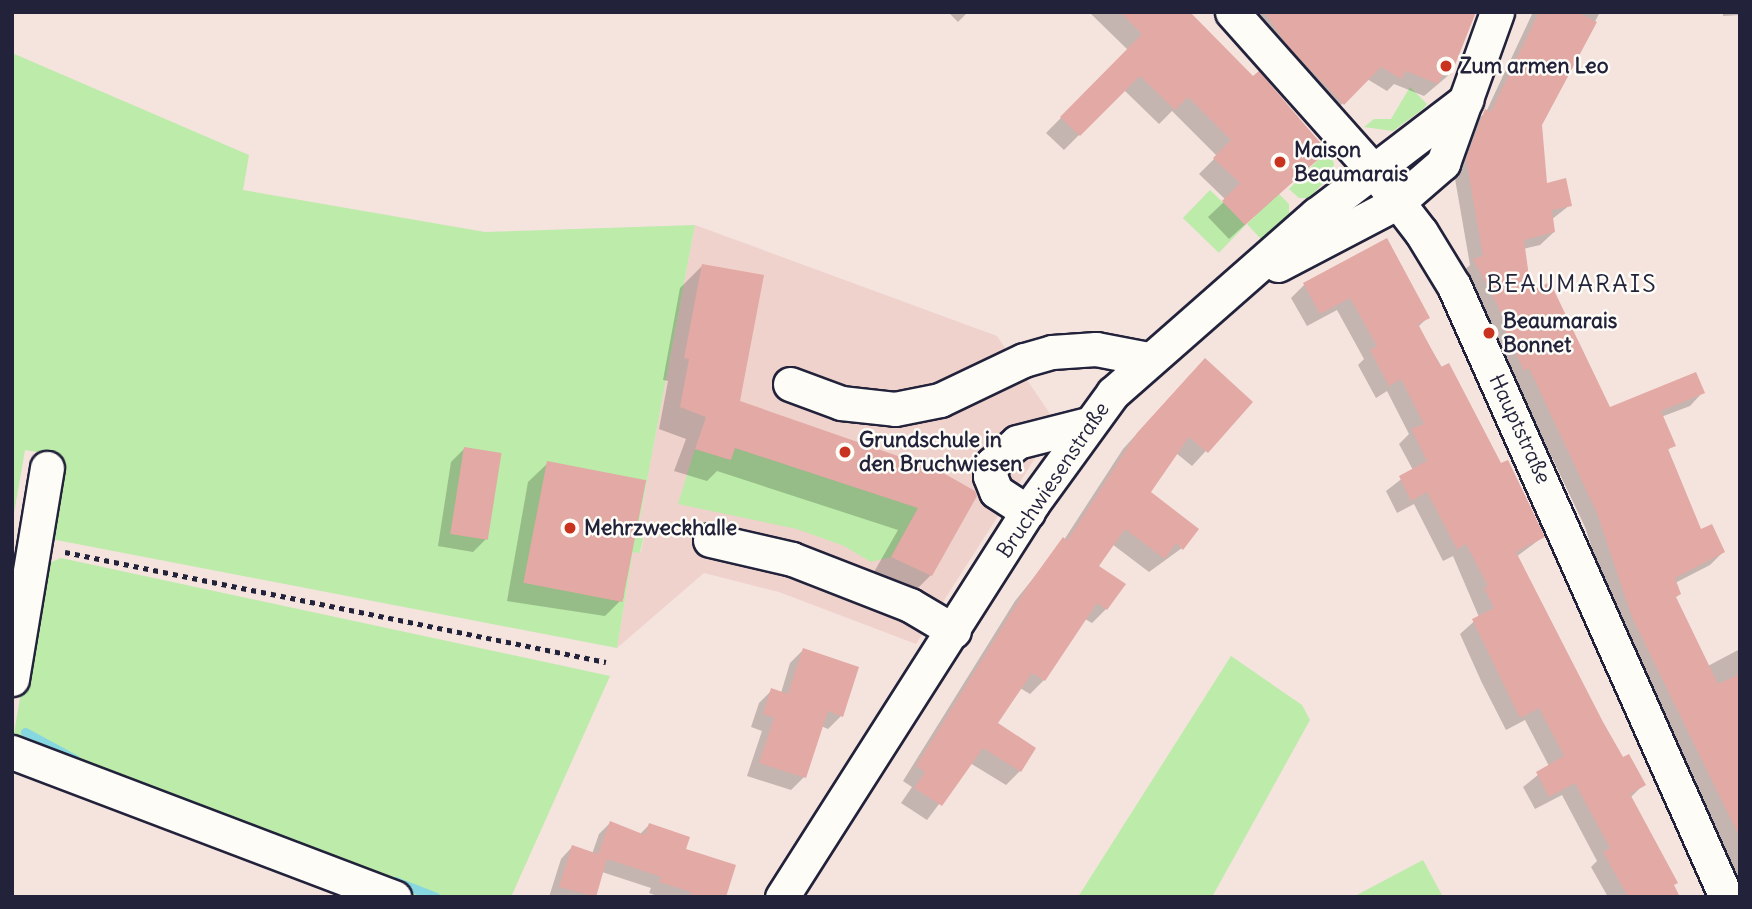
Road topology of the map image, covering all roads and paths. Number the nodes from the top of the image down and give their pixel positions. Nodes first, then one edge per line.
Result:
1 (1232, 12) edge
2 (1497, 12) edge
3 (1466, 100) junction
4 (1373, 170) junction
5 (1398, 202) junction
6 (1233, 289) junction
7 (1148, 359) junction
8 (790, 384) dead end
9 (1088, 424) junction
10 (47, 468) dead end
11 (1028, 512) junction
12 (710, 540) dead end
13 (34, 545) junction
14 (954, 631) junction
15 (606, 662) dead end
16 (12, 679) edge
17 (12, 752) edge
18 (394, 897) edge
19 (782, 897) edge
20 (1726, 897) edge

1 - 4 street, Hauptstraße
2 - 3 street, Bruchwiesenstraße
3 - 4 street, Bruchwiesenstraße
3 - 5 street, Bruchwiesenstraße
4 - 5 street, Hauptstraße
4 - 6 street, Bruchwiesenstraße
5 - 6 street, Bruchwiesenstraße
5 - 20 street, Hauptstraße
6 - 7 street, Bruchwiesenstraße
7 - 8 street
7 - 9 street, Bruchwiesenstraße
9 - 11 street, Bruchwiesenstraße
9 - 11 street
10 - 13 street
11 - 14 street, Bruchwiesenstraße
12 - 14 street
13 - 15 path
13 - 16 street
14 - 19 street, Bruchwiesenstraße
17 - 18 street

